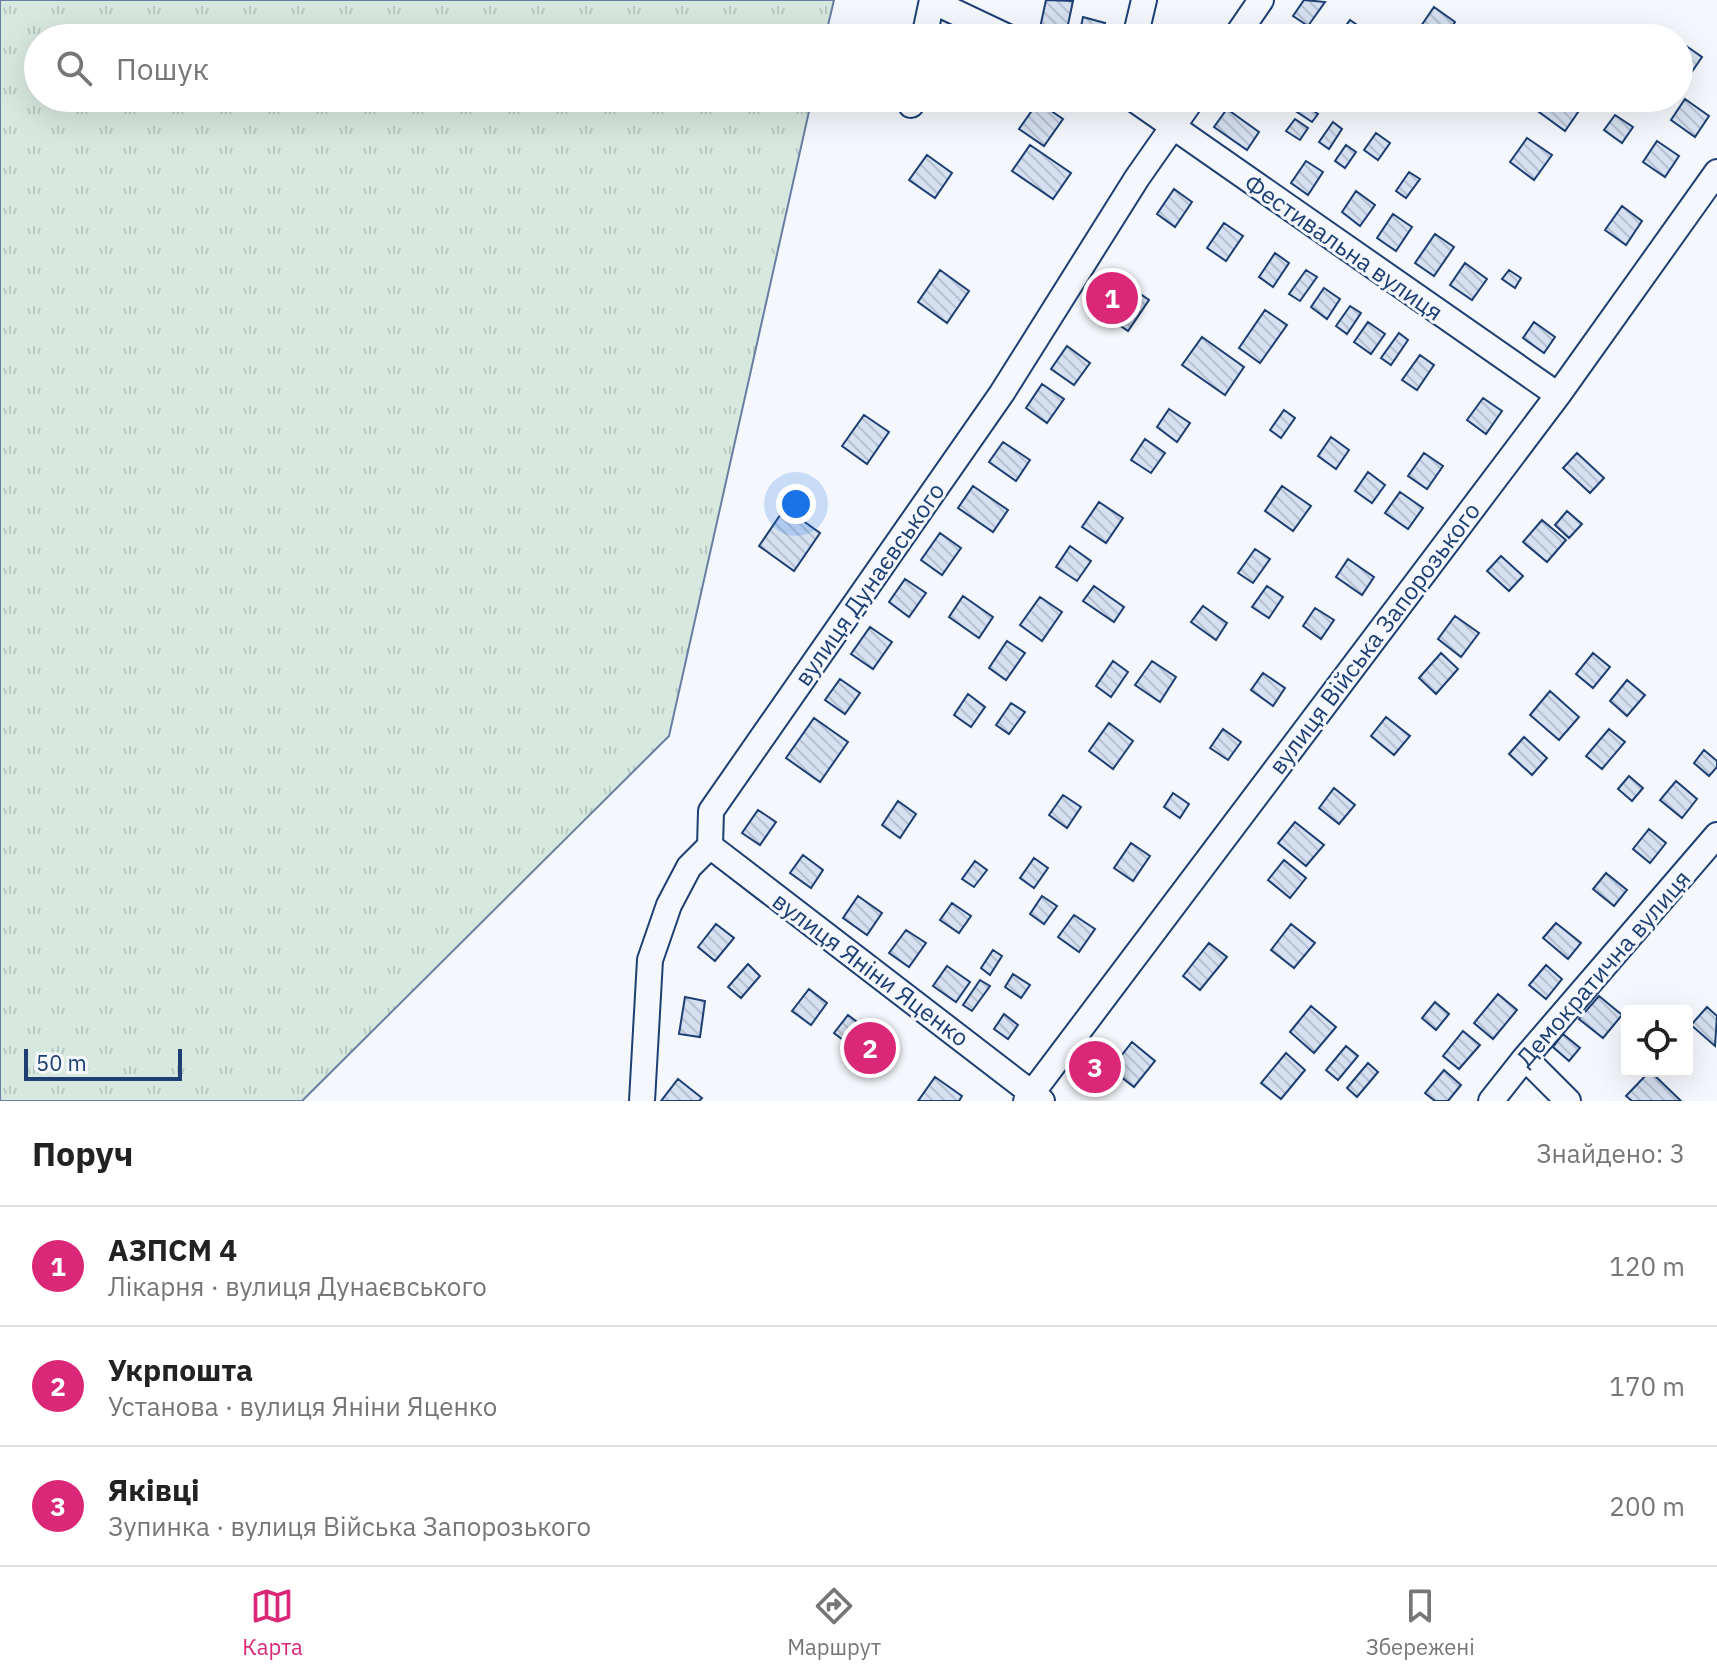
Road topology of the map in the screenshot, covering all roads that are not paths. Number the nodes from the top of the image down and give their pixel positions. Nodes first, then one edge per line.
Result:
1 (932, 0) edge
2 (1144, 0) edge
3 (1261, 0) edge
4 (927, 24) edge
5 (981, 24) edge
6 (1138, 24) edge
7 (1245, 24) edge
8 (1151, 112) edge
9 (1183, 112) edge
10 (1172, 128) junction
11 (1717, 172) edge
12 (1558, 395) junction
13 (1717, 835) edge
14 (710, 846) junction
15 (1525, 1058) junction
16 (1034, 1098) edge
17 (642, 1101) edge
18 (1491, 1101) edge
19 (1568, 1101) edge

1 - 4 street
1 - 5 street
2 - 6 street
3 - 7 street
8 - 10 street, Фестивальна вулиця
9 - 10 street, вулиця Дунаєвського
10 - 12 street, Фестивальна вулиця
10 - 14 street, вулиця Дунаєвського
11 - 12 street, вулиця Війська Запорозького
12 - 16 street, вулиця Війська Запорозького
13 - 15 street, Демократична вулиця
14 - 16 street, вулиця Яніни Яценко
14 - 17 street
15 - 18 street, Демократична вулиця
15 - 19 street

